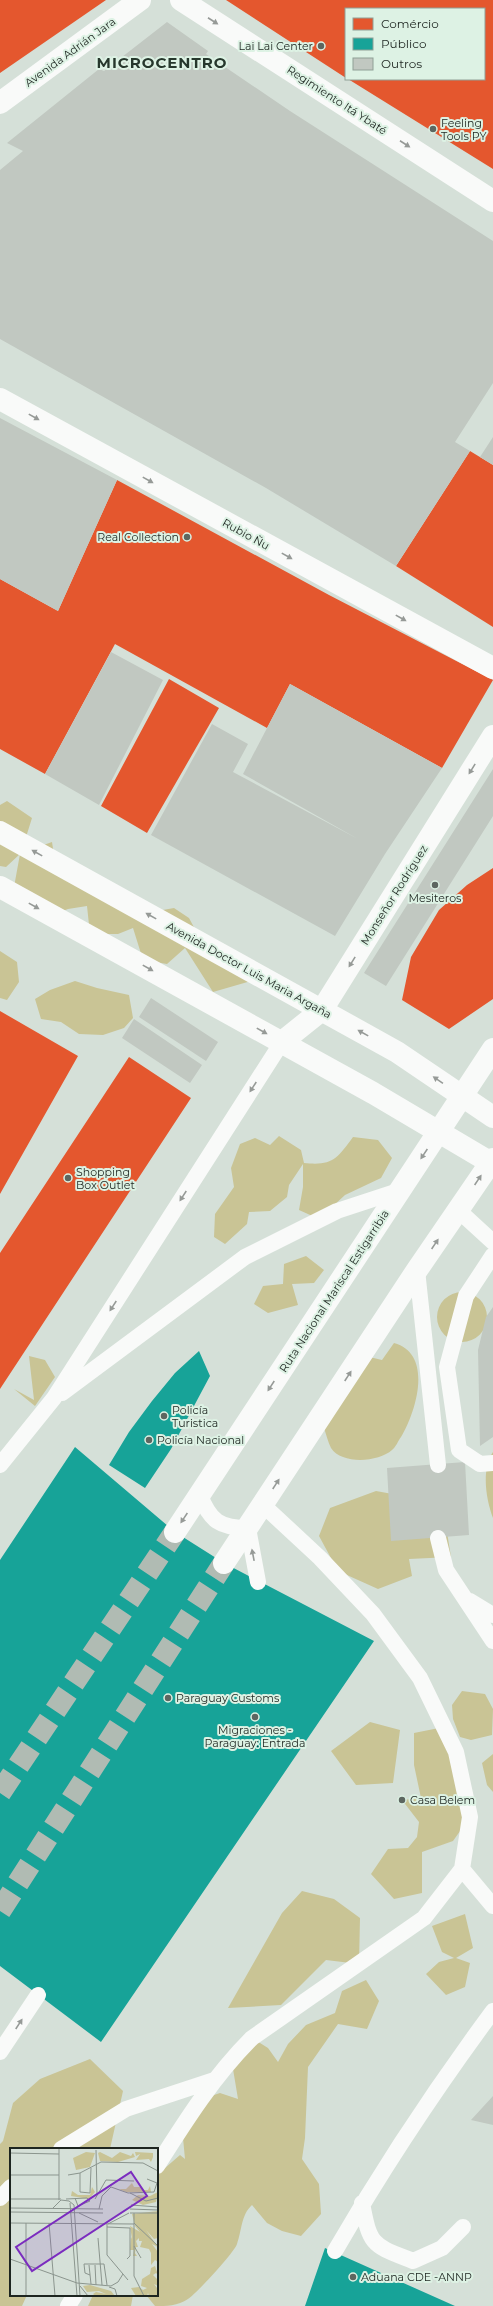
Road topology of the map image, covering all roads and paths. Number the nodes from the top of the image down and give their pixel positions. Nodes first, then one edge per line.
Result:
1 (140, 0) edge
2 (181, 0) edge
3 (0, 104) edge
4 (493, 201) edge
5 (0, 399) edge
6 (493, 668) edge
7 (493, 736) edge
8 (0, 832) edge
9 (0, 887) edge
10 (322, 1010) junction
11 (282, 1042) junction
12 (492, 1050) edge
13 (493, 1118) edge
14 (493, 1159) edge
15 (493, 1164) edge
16 (404, 1184) junction
17 (461, 1206) junction
18 (493, 1242) edge
19 (493, 1255) edge
20 (417, 1270) junction
21 (54, 1398) junction
22 (493, 1463) edge
23 (438, 1464) dead end
24 (0, 1465) edge
25 (200, 1495) junction
26 (263, 1505) junction
27 (248, 1528) junction
28 (175, 1532) tunnel mouth
29 (438, 1538) dead end
30 (224, 1563) tunnel mouth
31 (258, 1582) dead end
32 (467, 1600) junction
33 (493, 1615) edge
34 (493, 1641) edge
35 (462, 1869) junction
36 (493, 1906) edge
37 (38, 1995) dead end
38 (493, 2011) edge
39 (0, 2052) edge
40 (214, 2080) junction
41 (63, 2148) edge
42 (158, 2164) edge
43 (10, 2188) edge
44 (0, 2198) edge
45 (362, 2203) junction
46 (463, 2227) dead end
47 (335, 2251) dead end
48 (74, 2296) edge
49 (68, 2306) edge

1 - 3 main road, Avenida Adrián Jara
2 -> 4 main road, Regimiento Itá Ybaté
5 -> 6 main road, Rubio Ñu
7 -> 10 main road, Monseñor Rodríguez
10 -> 8 main road, Avenida Doctor Luis Maria Argaña
9 -> 11 main road
10 - 11 main road, Monseñor Rodríguez
13 -> 10 main road, Avenida Doctor Luis Maria Argaña
11 - 15 main road
11 -> 21 lane
12 -> 16 main road, Ruta Nacional Mariscal Estigarribia
17 -> 14 main road
16 - 21 lane
16 -> 25 main road, Ruta Nacional Mariscal Estigarribia
17 - 18 lane
20 -> 17 main road
19 - 22 lane
20 - 23 lane
26 -> 20 main road
21 - 24 lane
25 - 27 lane
25 -> 28 main road, Ruta Nacional Mariscal Estigarribia
26 - 27 main road
26 - 35 lane
27 - 30 main road
31 -> 27 lane
29 - 32 lane
32 - 33 lane
32 - 34 lane
35 - 36 lane
35 - 40 lane
39 -> 37 lane
38 - 45 lane
40 - 41 lane
40 - 42 lane
43 - 44 lane
45 - 46 lane
45 - 47 lane
48 - 49 lane

